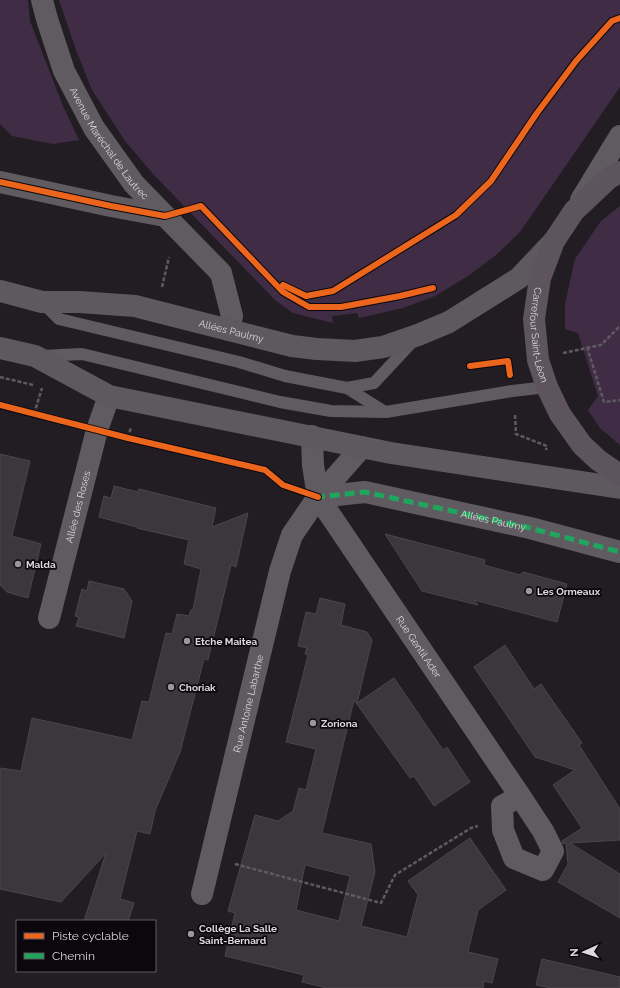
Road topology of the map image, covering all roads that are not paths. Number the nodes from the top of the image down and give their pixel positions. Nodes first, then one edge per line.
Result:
1 (42, 0) edge
2 (620, 136) edge
3 (620, 172) edge
4 (0, 182) edge
5 (574, 211) junction
6 (165, 216) junction
7 (554, 241) junction
8 (0, 291) edge
9 (42, 302) junction
10 (229, 330) junction
11 (418, 335) junction
12 (0, 348) edge
13 (35, 356) junction
14 (547, 387) junction
15 (347, 388) junction
16 (109, 396) junction
17 (386, 412) junction
18 (312, 436) junction
19 (362, 447) junction
20 (620, 475) edge
21 (620, 488) edge
22 (318, 497) junction
23 (620, 552) edge
24 (49, 618) dead end
25 (520, 796) junction
26 (202, 894) dead end

1 - 6 street, Avenue Maréchal de Lautrec
2 - 5 street
3 - 5 main road, Carrefour Saint-Léon
4 - 6 street
5 - 7 main road, Carrefour Saint-Léon
6 - 10 street, Avenue Maréchal de Lautrec
7 - 11 main road, Allées Paulmy
7 - 14 main road, Carrefour Saint-Léon
8 - 9 main road, Allées Paulmy
9 - 10 main road, Allées Paulmy
9 - 15 lane, Allées Paulmy
10 - 11 main road, Allées Paulmy
11 - 15 lane, Allées Paulmy
12 - 13 main road
13 - 16 main road
13 - 17 lane
14 - 17 lane
14 - 20 main road, Carrefour Saint-Léon
15 - 17 lane, Allées Paulmy
16 - 18 main road
16 - 24 street, Allée des Roses
18 - 19 main road
18 - 22 street
19 - 21 main road
19 - 22 street, Rue Antoine Labarthe
22 - 23 street, Allées Paulmy
22 - 25 street, Rue Gentil Ader
22 - 26 street, Rue Antoine Labarthe
25 - 25 street, Rue Gentil Ader

